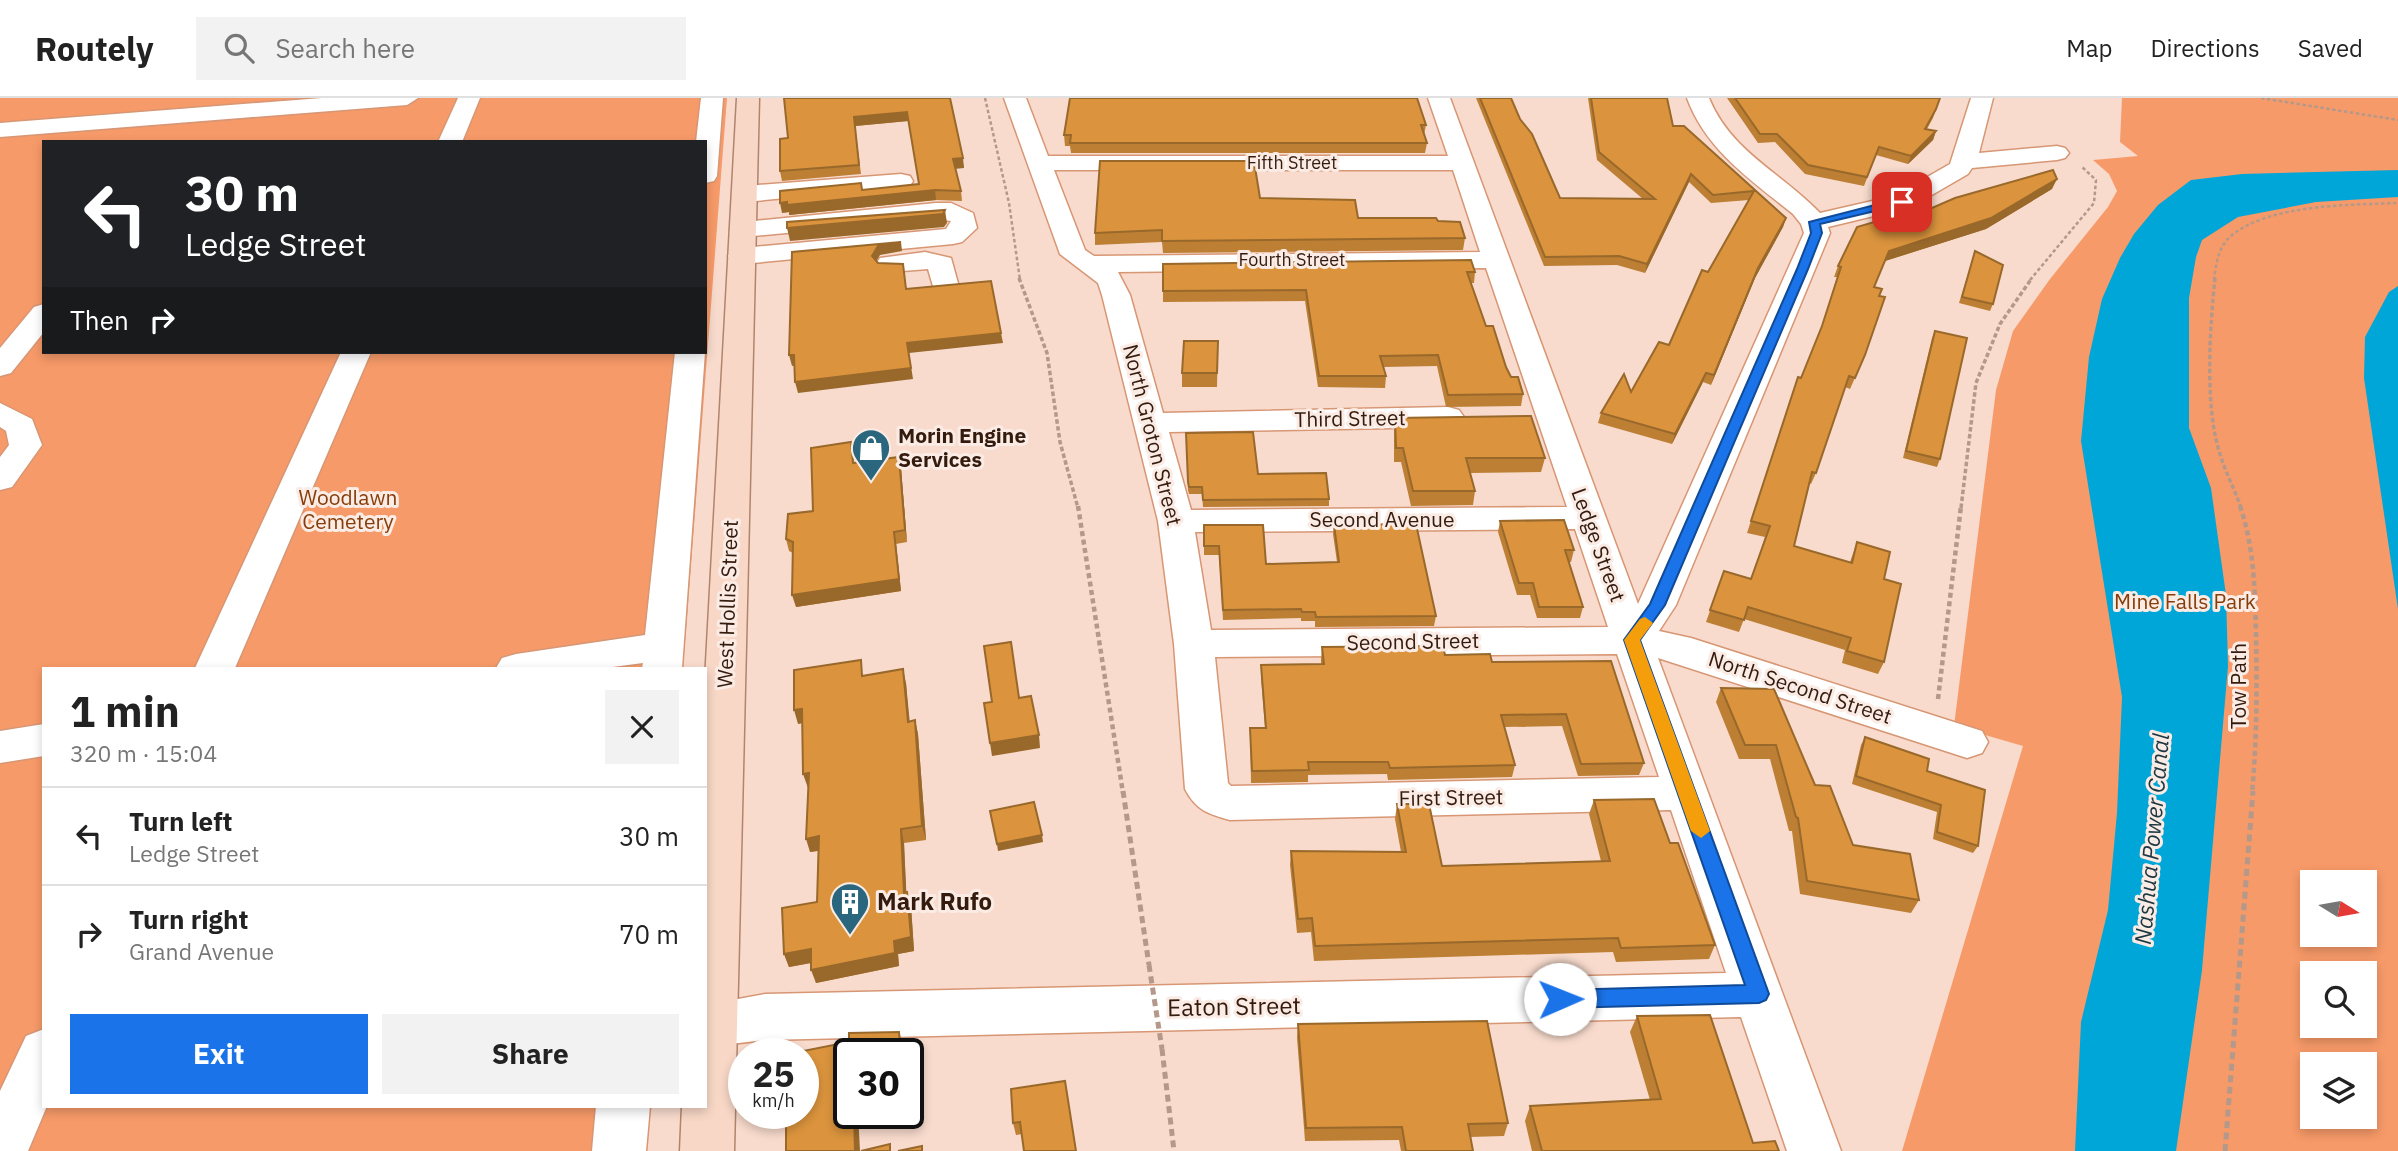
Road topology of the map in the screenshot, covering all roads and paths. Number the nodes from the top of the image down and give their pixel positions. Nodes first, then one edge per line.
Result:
1 (469, 98) edge
2 (712, 98) edge
3 (748, 98) edge
4 (985, 98) edge
5 (1015, 98) edge
6 (1439, 98) edge
7 (1698, 98) edge
8 (1982, 98) edge
9 (2261, 98) edge
10 (393, 99) edge
11 (210, 107) edge
12 (2398, 120) edge
13 (0, 130) edge
14 (184, 140) edge
15 (451, 140) edge
16 (2057, 153) joint
17 (707, 154) edge
18 (1965, 162) junction
19 (1038, 163) junction
20 (1462, 163) junction
21 (901, 181) dead end
22 (2398, 203) edge
23 (1814, 222) junction
24 (743, 240) junction
25 (1496, 260) junction
26 (1088, 264) junction
27 (946, 287) edge
28 (42, 315) edge
29 (355, 354) edge
30 (690, 354) edge
31 (0, 367) edge
32 (0, 414) edge
33 (1480, 417) edge
34 (1149, 422) junction
35 (0, 480) edge
36 (1589, 518) junction
37 (1176, 522) junction
38 (1632, 640) junction
39 (1194, 644) junction
40 (663, 657) edge
41 (215, 667) edge
42 (529, 667) edge
43 (1950, 737) joint
44 (42, 740) edge
45 (0, 747) edge
46 (1687, 793) junction
47 (1216, 799) joint
48 (1759, 994) junction
49 (710, 1026) junction
50 (42, 1057) edge
51 (623, 1108) edge
52 (0, 1151) edge
53 (619, 1151) edge
54 (707, 1151) edge
55 (1174, 1151) edge
56 (1814, 1151) edge
57 (2225, 1151) edge

1 - 15 street
2 - 17 street
3 - 24 main road, West Hollis Street
4 - 55 path, bridge
5 - 19 street, North Groton Street
6 - 20 street, Ledge Street
7 - 23 street
8 - 18 street
9 - 12 path
10 - 11 street
11 - 13 street
11 - 14 street
16 - 18 street
16 - 43 path
18 - 23 street
19 - 20 street, Fifth Street
19 - 26 street, North Groton Street
20 - 25 street, Ledge Street
21 - 24 street
22 - 57 path, Tow Path
23 - 38 street
24 - 24 street
24 - 27 street
24 - 49 main road, West Hollis Street
25 - 26 street, Fourth Street
25 - 36 street, Ledge Street
26 - 34 street, North Groton Street
28 - 31 street
29 - 41 street
30 - 40 street
32 - 35 street
33 - 34 street, Third Street
34 - 37 street, North Groton Street
36 - 37 street, Second Avenue
36 - 38 street, Ledge Street
37 - 39 street, North Groton Street
38 - 39 street, Second Street
38 - 43 street, North Second Street
38 - 46 street, Ledge Street
39 - 47 street, North Groton Street
40 - 42 street
44 - 45 street
46 - 47 street, First Street
46 - 48 street, Ledge Street
48 - 49 street, Eaton Street
48 - 56 street, Ledge Street
49 - 54 main road, West Hollis Street
50 - 52 street
51 - 53 street

